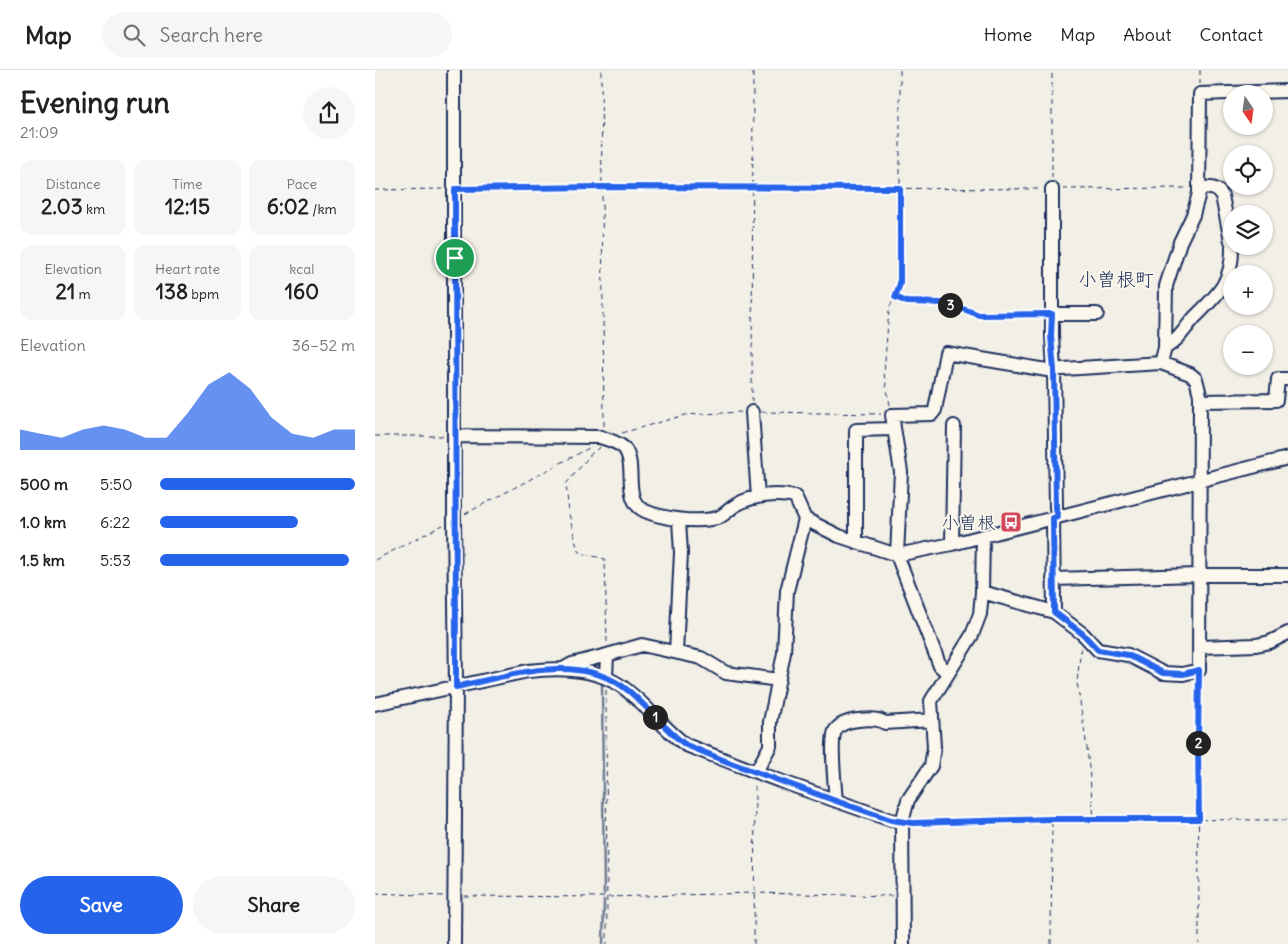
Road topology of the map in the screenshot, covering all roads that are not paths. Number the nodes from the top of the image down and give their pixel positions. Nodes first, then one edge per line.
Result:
1 (454, 70) edge
2 (1288, 91) edge
3 (1200, 188) junction
4 (1052, 189) road end
5 (1224, 205) edge
6 (1231, 255) edge
7 (1052, 314) junction
8 (1097, 314) dead end
9 (1165, 348) junction
10 (1161, 363) junction
11 (1054, 370) junction
12 (1288, 378) edge
13 (1200, 401) junction
14 (752, 412) road end
15 (954, 426) dead end
16 (894, 429) junction
17 (454, 436) junction
18 (1288, 458) edge
19 (1199, 480) junction
20 (758, 497) junction
21 (1055, 518) junction
22 (805, 519) junction
23 (679, 520) junction
24 (983, 536) junction
25 (856, 542) junction
26 (951, 544) junction
27 (897, 555) junction
28 (1199, 575) junction
29 (1288, 575) edge
30 (1053, 578) junction
31 (982, 592) junction
32 (1054, 612) junction
33 (1288, 633) edge
34 (1200, 647) junction
35 (676, 652) junction
36 (607, 655) junction
37 (563, 669) junction
38 (949, 673) junction
39 (606, 677) junction
40 (779, 680) junction
41 (456, 687) junction
42 (375, 704) edge
43 (932, 720) junction
44 (756, 772) junction
45 (836, 801) junction
46 (902, 822) junction
47 (455, 944) edge
48 (903, 944) edge

1 - 17 street
2 - 3 street
3 - 5 street
3 - 9 street
4 - 7 street
6 - 9 street
7 - 8 street
7 - 11 street
9 - 10 street
10 - 11 street
10 - 13 street
11 - 16 street
11 - 21 street
12 - 13 street
13 - 19 street
14 - 20 street
15 - 26 street
16 - 25 street
16 - 27 street
17 - 23 street
17 - 41 street
18 - 19 street
19 - 21 street
19 - 28 street
20 - 22 street
20 - 23 street
21 - 24 street
21 - 30 street
22 - 25 street
22 - 40 street
23 - 35 street
24 - 26 street
24 - 31 street
25 - 27 street
26 - 27 street
27 - 38 street
28 - 29 street
28 - 30 street
28 - 34 street
30 - 32 street
31 - 32 street
31 - 38 street
32 - 34 street
33 - 34 street
35 - 36 street
35 - 40 street
36 - 37 street
36 - 39 street
37 - 39 street
37 - 41 street
38 - 43 street
39 - 44 street
40 - 44 street
41 - 42 street
41 - 47 street
43 - 45 street
43 - 46 street
44 - 45 street
45 - 46 street
46 - 48 street

